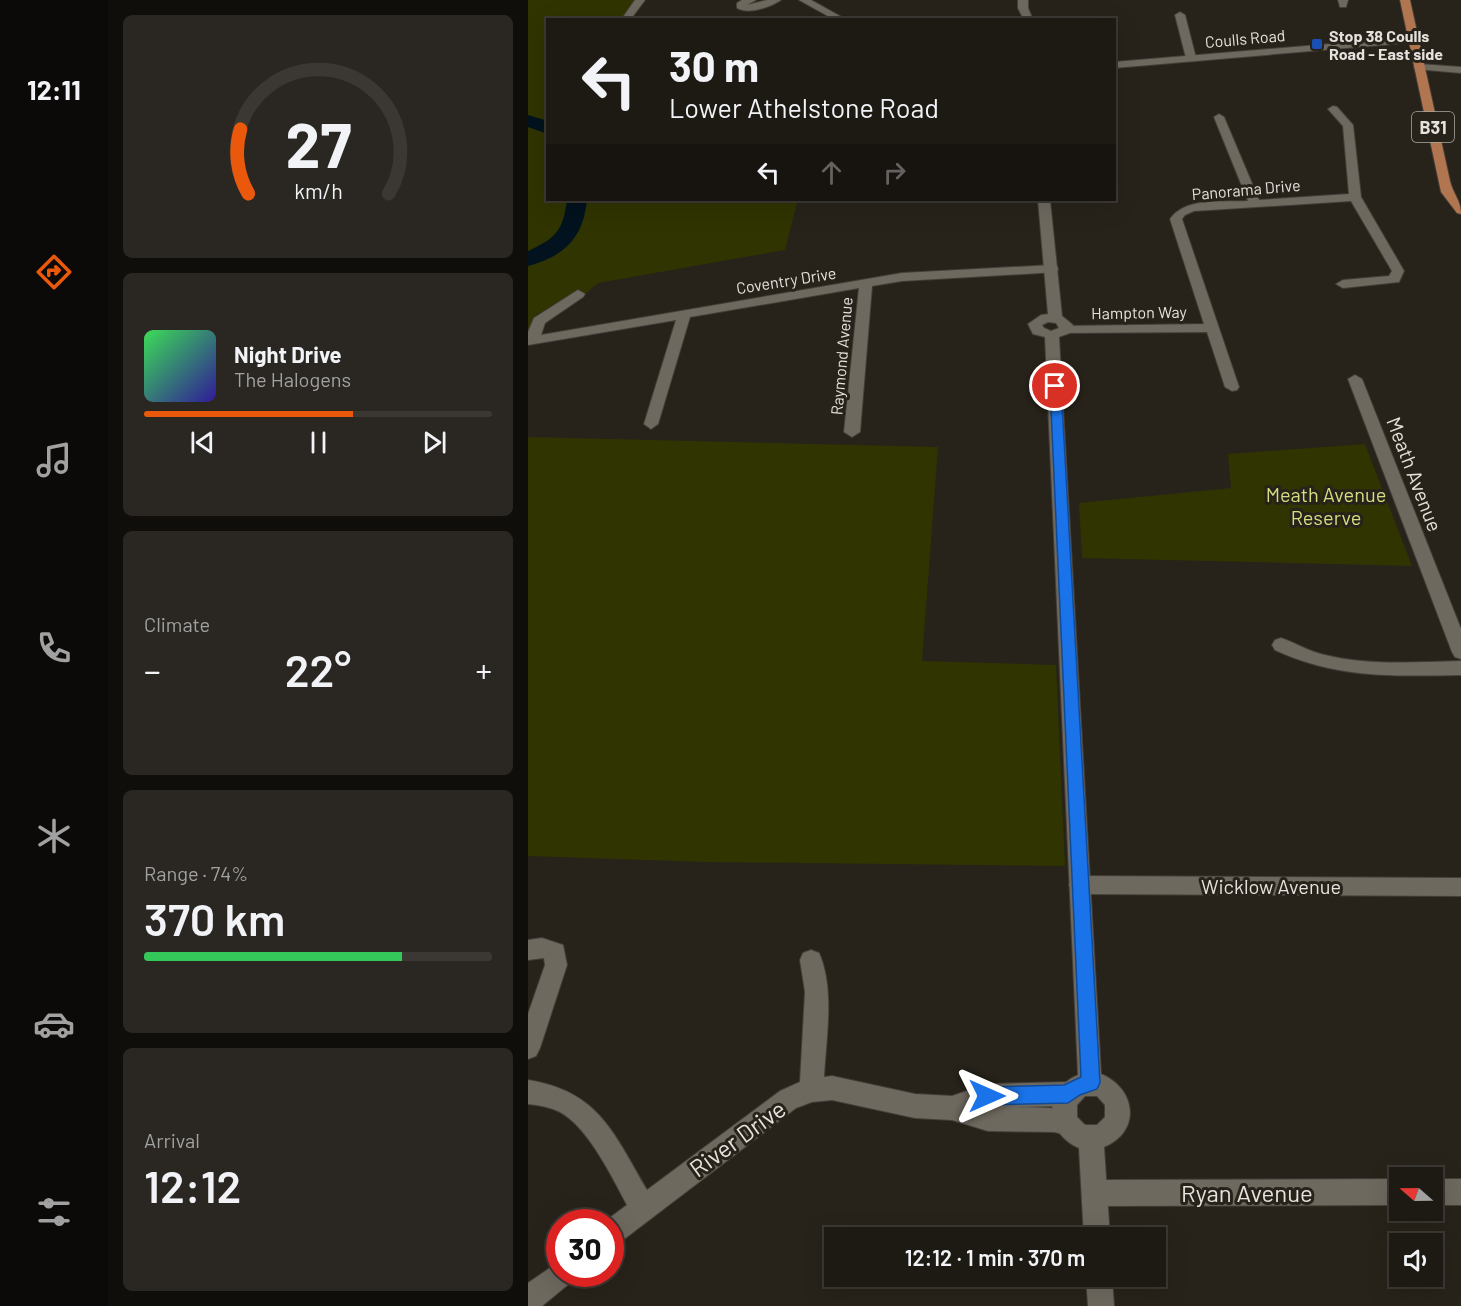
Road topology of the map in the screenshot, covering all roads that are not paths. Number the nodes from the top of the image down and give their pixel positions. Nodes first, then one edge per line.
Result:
1 (640, 0) edge
2 (751, 0) edge
3 (776, 0) edge
4 (804, 0) edge
5 (1023, 0) edge
6 (1405, 0) edge
7 (1180, 15) dead end
8 (626, 18) edge
9 (839, 18) edge
10 (1028, 18) edge
11 (1414, 40) junction
12 (1191, 58) junction
13 (1116, 65) edge
14 (1419, 67) junction
15 (1461, 70) edge
16 (1332, 109) dead end
17 (1219, 117) dead end
18 (1355, 197) junction
19 (1044, 201) edge
20 (1255, 204) junction
21 (1461, 210) edge
22 (1052, 269) junction
23 (866, 284) junction
24 (1343, 284) dead end
25 (578, 294) dead end
26 (685, 313) junction
27 (1211, 323) junction
28 (1059, 326) junction
29 (530, 340) edge
30 (1355, 379) dead end
31 (1232, 387) dead end
32 (651, 424) dead end
33 (852, 432) dead end
34 (1281, 645) dead end
35 (1461, 652) edge
36 (1461, 668) edge
37 (1080, 885) junction
38 (1461, 887) edge
39 (528, 950) edge
40 (811, 960) dead end
41 (528, 1048) edge
42 (1090, 1083) junction
43 (812, 1090) junction
44 (528, 1092) edge
45 (1068, 1094) junction
46 (952, 1108) junction
47 (1067, 1123) junction
48 (1091, 1138) junction
49 (1389, 1192) edge
50 (1443, 1192) edge
51 (1461, 1192) edge
52 (1095, 1193) junction
53 (643, 1208) junction
54 (624, 1223) edge
55 (1097, 1227) edge
56 (546, 1286) edge
57 (1100, 1287) edge
58 (528, 1300) edge
59 (1101, 1306) edge

1 - 8 street
2 - 3 street
4 - 9 street
5 - 10 street
6 - 11 main road, B31
7 - 12 street
11 - 12 street, Coulls Road
11 - 14 main road, B31
12 - 13 street, Coulls Road
14 - 15 street
14 - 21 main road, B31
16 - 18 street
17 - 20 street
18 - 20 street, Panorama Drive
18 - 24 street
19 - 22 street
20 - 27 street, Panorama Drive
22 - 23 street, Coventry Drive
22 - 28 street
23 - 26 street, Coventry Drive
23 - 33 street, Raymond Avenue
25 - 29 street
26 - 29 street, Coventry Drive
26 - 32 street
27 - 28 street, Hampton Way
27 - 31 street, Panorama Drive
28 - 37 street
30 - 35 street, Meath Avenue
34 - 36 street
37 - 38 street, Wicklow Avenue
37 - 42 street
39 - 41 street
40 - 43 street
42 - 45 street
42 - 48 street
43 - 46 street, River Drive
43 - 53 street, River Drive
44 - 53 street
45 - 46 street, River Drive
45 - 47 street
46 - 47 street, River Drive
47 - 48 street
48 - 52 street
49 - 52 street, Ryan Avenue
50 - 51 street
52 - 55 street
53 - 54 street, River Drive
56 - 58 street
57 - 59 street

